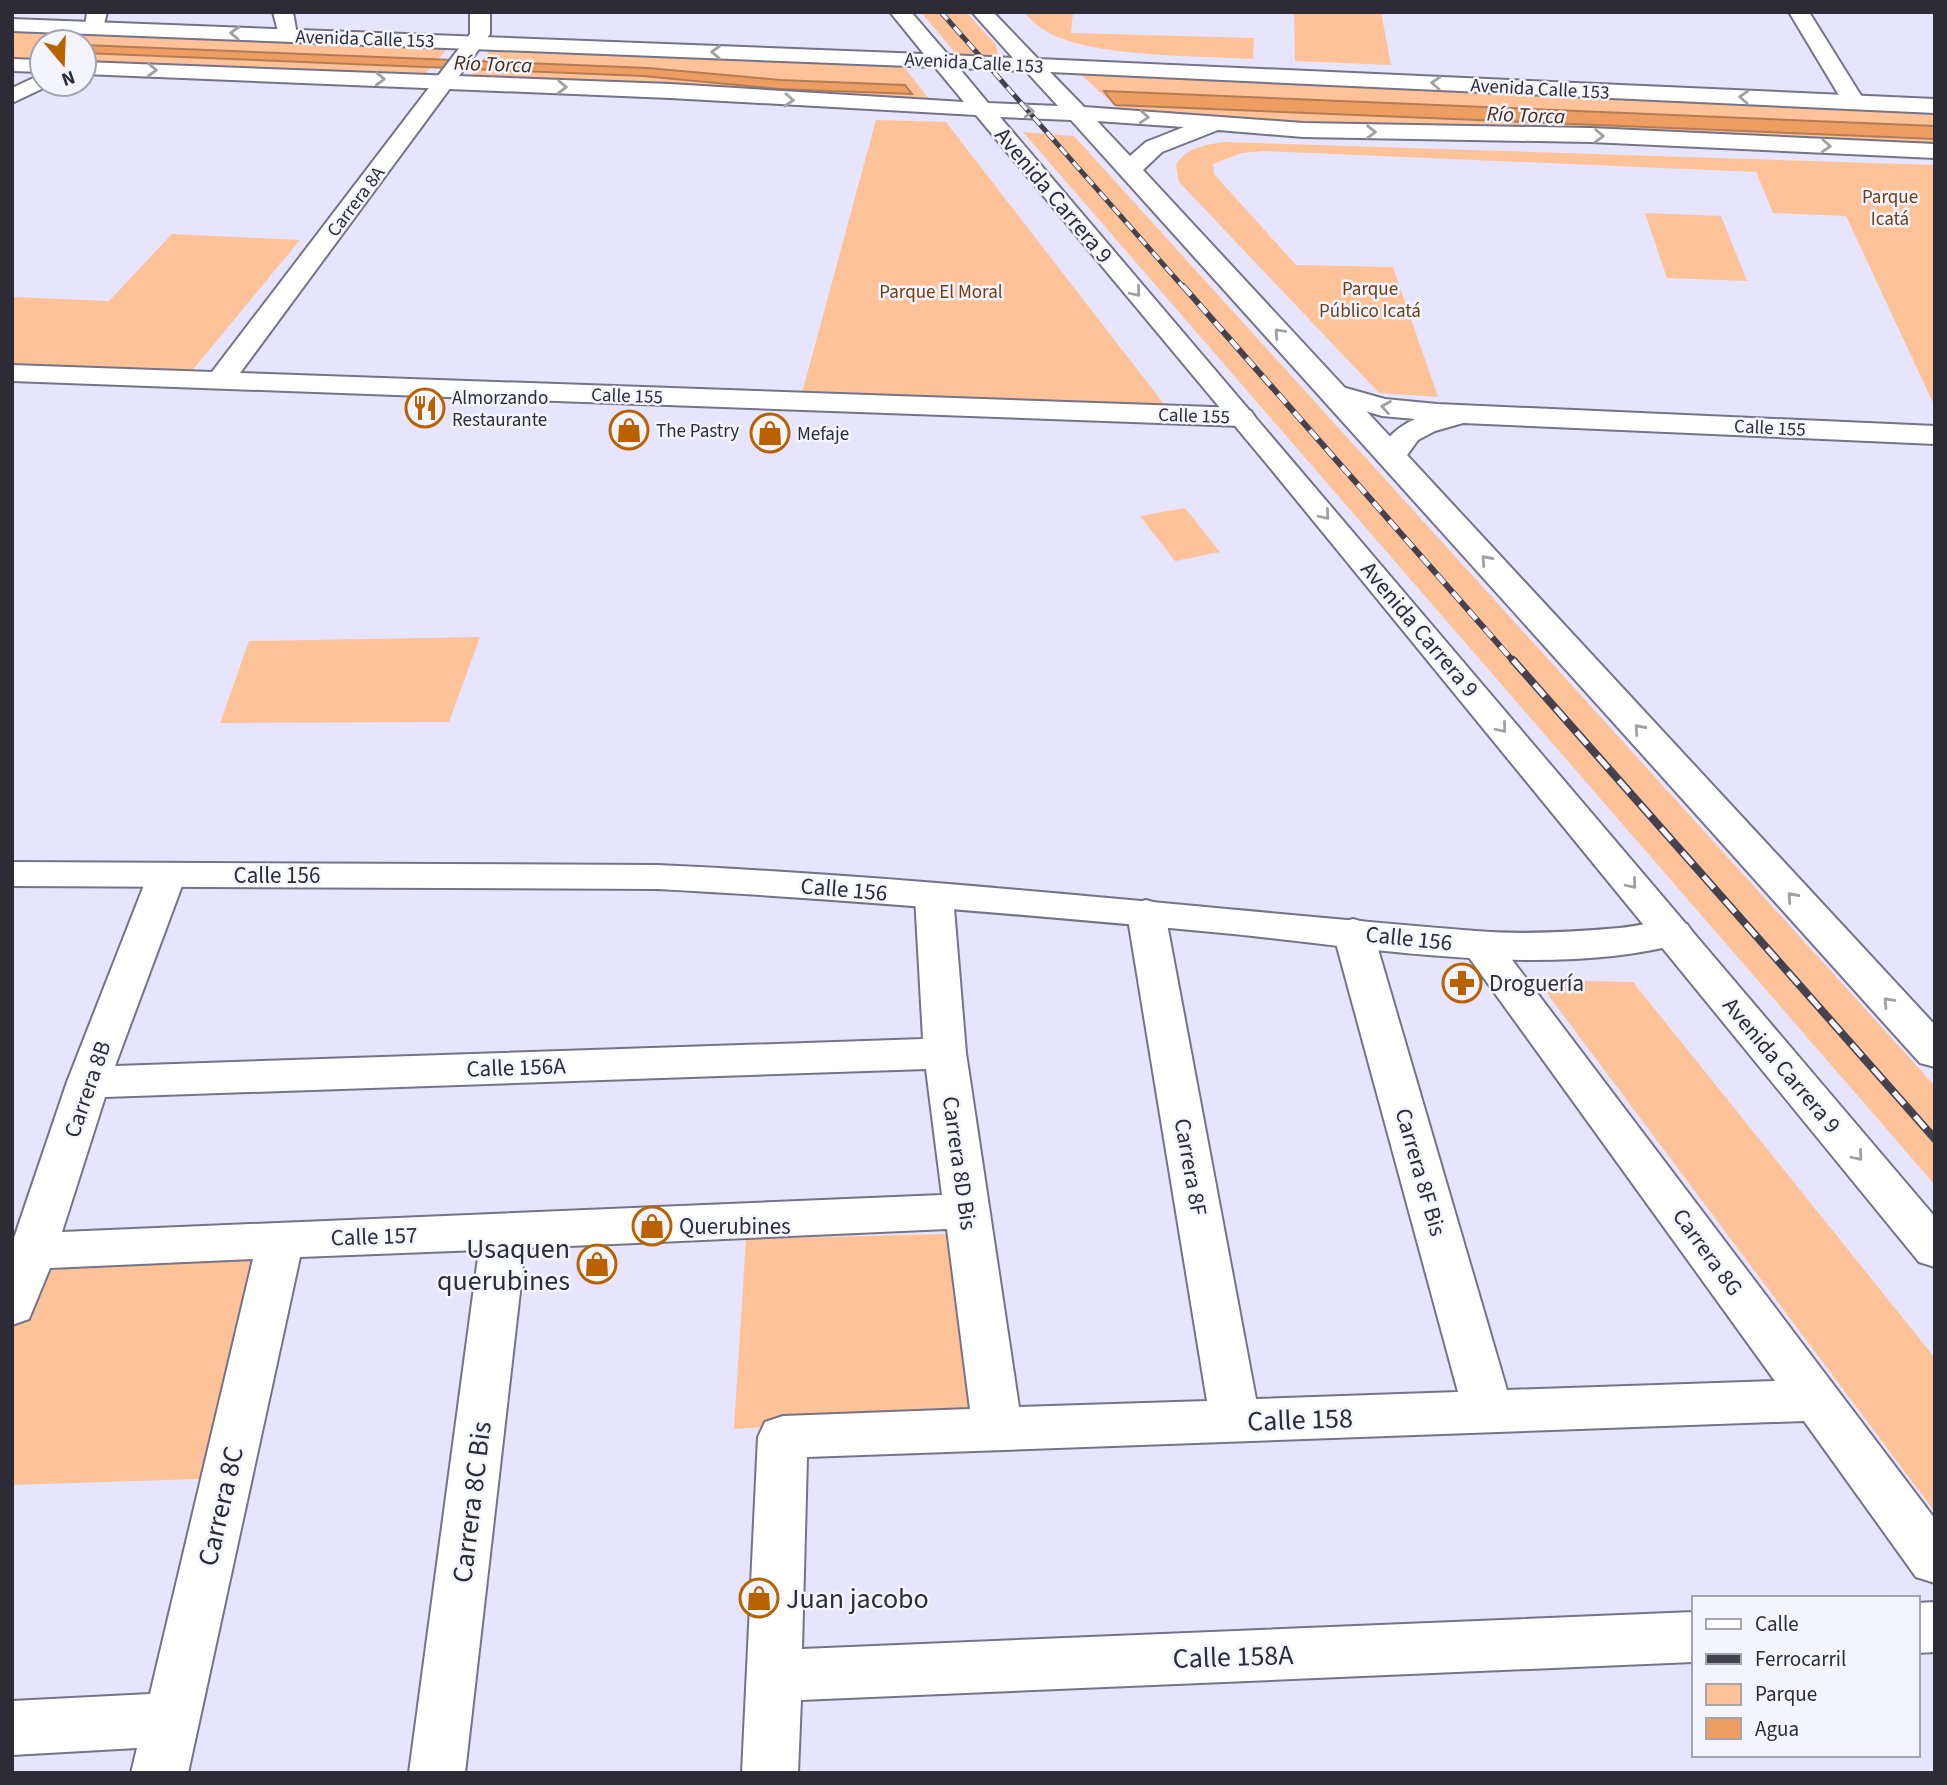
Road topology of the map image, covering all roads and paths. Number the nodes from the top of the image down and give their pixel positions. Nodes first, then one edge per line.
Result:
1 (283, 12) edge
2 (1799, 12) edge
3 (481, 15) edge
4 (986, 16) edge
5 (904, 18) edge
6 (96, 20) edge
7 (12, 24) edge
8 (287, 35) junction
9 (435, 41) junction
10 (470, 49) junction
11 (833, 56) junction
12 (941, 61) junction
13 (1031, 65) junction
14 (98, 68) edge
15 (1224, 74) junction
16 (448, 78) junction
17 (28, 88) edge
18 (12, 97) edge
19 (972, 97) junction
20 (1854, 102) junction
21 (1935, 106) edge
22 (1072, 109) junction
23 (1222, 123) junction
24 (1935, 151) edge
25 (1131, 171) junction
26 (12, 373) edge
27 (220, 380) junction
28 (1335, 393) junction
29 (1479, 415) junction
30 (1241, 416) junction
31 (1935, 435) edge
32 (1392, 456) junction
33 (12, 874) edge
34 (167, 875) junction
35 (934, 896) junction
36 (1146, 913) junction
37 (1353, 932) junction
38 (1673, 933) junction
39 (1480, 945) junction
40 (1935, 1052) edge
41 (945, 1053) junction
42 (88, 1082) junction
43 (967, 1211) junction
44 (504, 1231) junction
45 (281, 1240) junction
46 (1935, 1249) edge
47 (33, 1251) junction
48 (12, 1306) edge
49 (1817, 1400) junction
50 (1488, 1411) junction
51 (1235, 1421) junction
52 (997, 1429) junction
53 (1935, 1560) edge
54 (1692, 1637) edge
55 (772, 1676) junction
56 (171, 1719) junction
57 (12, 1728) edge
58 (159, 1773) edge
59 (438, 1773) edge
60 (770, 1773) edge

1 - 8 street
2 - 20 street
3 - 9 street, Carrera 8A
3 - 10 street, Carrera 8A
4 - 13 street
4 - 15 street
5 - 11 street
5 - 12 street, Avenida Carrera 9
6 - 7 street, Avenida Calle 153
8 -> 6 street, Avenida Calle 153
8 - 9 street, Avenida Calle 153
9 - 10 street, Avenida Calle 153
11 -> 10 street, Avenida Calle 153
10 - 16 street, Carrera 8A
11 - 12 street, Avenida Calle 153
12 - 13 street, Avenida Calle 153
12 - 19 street, Avenida Carrera 9
13 - 15 street, Avenida Calle 153
13 - 22 street
14 -> 16 street, Avenida Calle 153
20 -> 15 street, Avenida Calle 153
16 -> 19 street, Avenida Calle 153
16 - 27 street, Carrera 8A
17 - 18 street
19 -> 22 street, Avenida Calle 153
19 -> 30 street, Avenida Carrera 9
20 - 21 street, Avenida Calle 153
22 -> 23 street, Avenida Calle 153
22 - 25 street
23 -> 24 street, Avenida Calle 153
23 - 25 street
28 -> 25 street
26 - 27 street, Calle 155
27 - 30 street, Calle 155
29 -> 28 street, Calle 155
28 - 32 street
29 - 31 street, Calle 155
29 - 32 street, Calle 155
30 -> 38 street, Avenida Carrera 9
40 -> 32 street
33 - 34 street, Calle 156
34 - 35 street, Calle 156
34 - 42 street, Carrera 8B
35 - 36 street, Calle 156
35 - 41 street, Carrera 8D Bis
36 - 37 street, Calle 156
36 - 51 street, Carrera 8F
37 - 39 street, Calle 156
37 - 50 street, Carrera 8F Bis
38 - 39 street, Calle 156
38 -> 46 street, Avenida Carrera 9
39 - 49 street, Carrera 8G
41 - 42 street, Calle 156A
41 - 43 street, Carrera 8D Bis
42 - 47 street, Carrera 8B
43 - 44 street, Calle 157
43 - 52 street, Carrera 8D Bis
44 - 45 street, Calle 157
44 - 59 street, Carrera 8C Bis
45 - 47 street, Calle 157
45 - 56 street, Carrera 8C
47 - 48 street, Carrera 8B
49 - 50 street, Calle 158
49 - 53 street, Carrera 8G
50 - 51 street, Calle 158
51 - 52 street, Calle 158
52 - 55 street, Calle 158
54 - 55 street, Calle 158A
55 - 60 street
56 - 57 street
56 - 58 street, Carrera 8C

